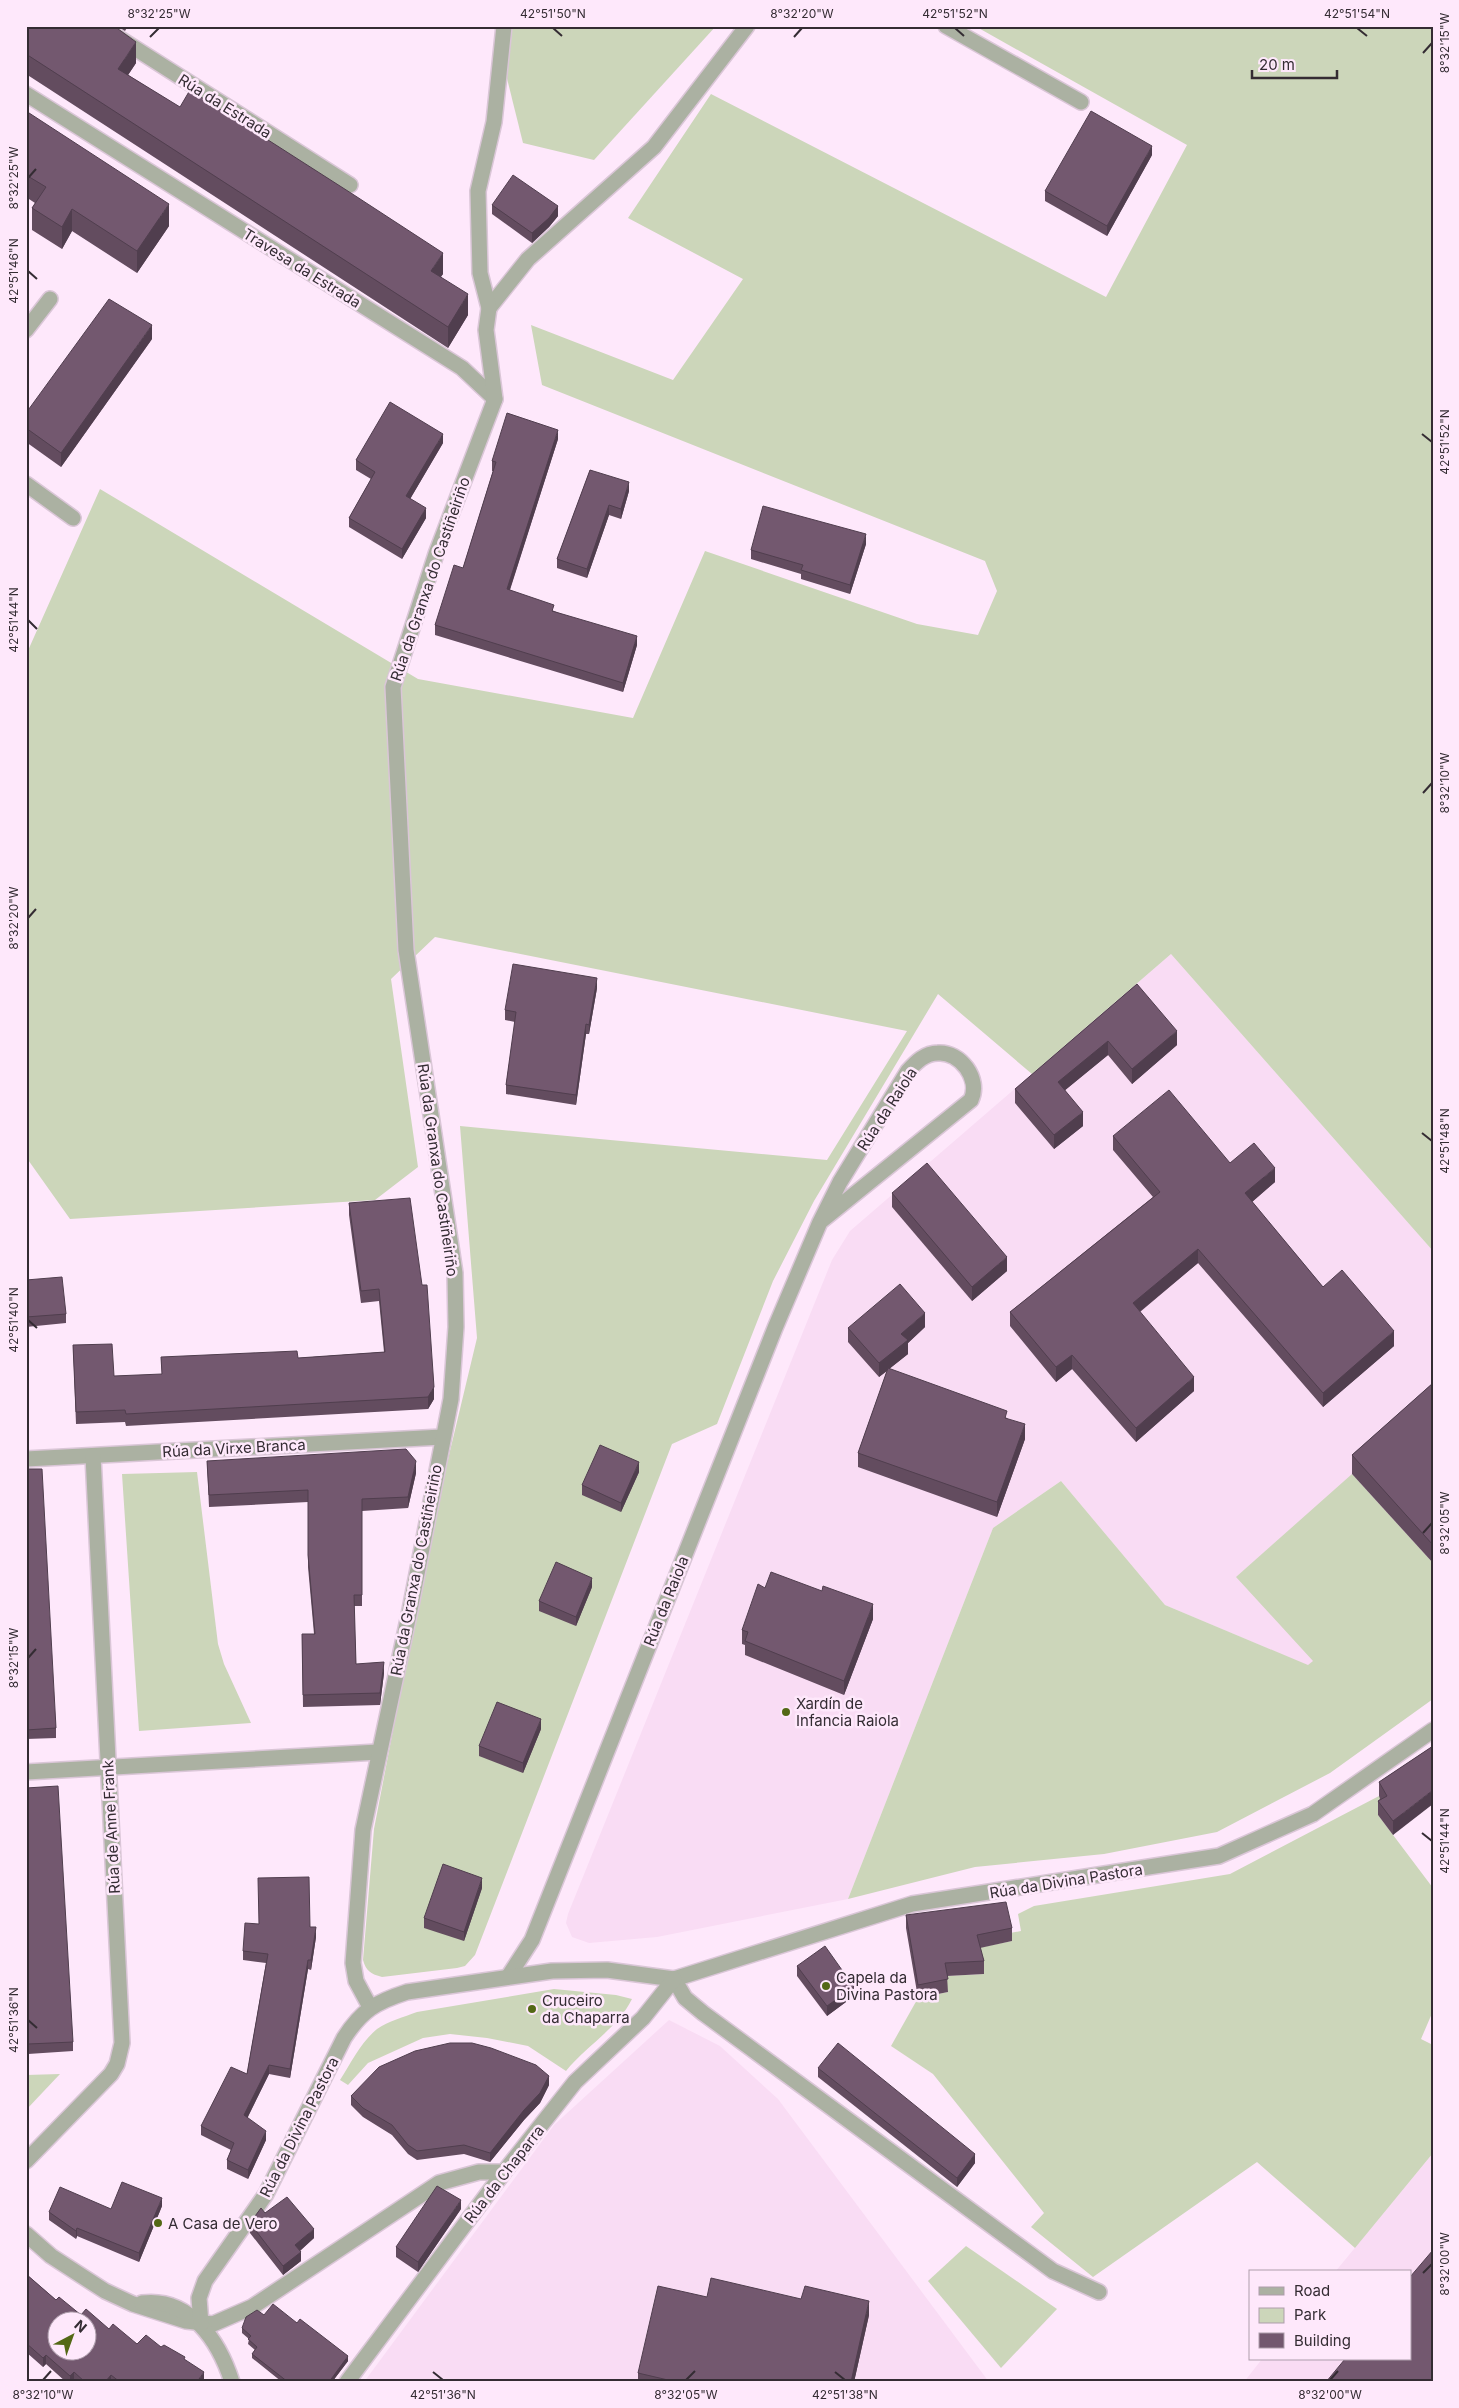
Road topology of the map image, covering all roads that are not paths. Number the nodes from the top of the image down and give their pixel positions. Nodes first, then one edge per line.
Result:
1 (100, 26) edge
2 (504, 26) edge
3 (747, 26) edge
4 (946, 26) edge
5 (26, 94) edge
6 (1081, 102) dead end
7 (350, 185) dead end
8 (50, 299) dead end
9 (489, 308) junction
10 (26, 330) edge
11 (495, 399) junction
12 (26, 484) edge
13 (73, 518) dead end
14 (820, 1222) junction
15 (442, 1437) junction
16 (93, 1456) junction
17 (26, 1459) edge
18 (1433, 1730) edge
19 (378, 1752) junction
20 (108, 1768) junction
21 (26, 1772) edge
22 (508, 1978) junction
23 (674, 1979) junction
24 (370, 2008) junction
25 (26, 2161) edge
26 (504, 2172) junction
27 (26, 2234) edge
28 (1099, 2292) dead end
29 (201, 2324) junction
30 (234, 2379) edge
31 (347, 2382) edge

1 - 7 street, Rúa da Estrada
2 - 9 street
3 - 9 street
4 - 6 street
5 - 11 street, Travesa da Estrada
8 - 10 street
9 - 11 street
11 - 15 street, Rúa da Granxa do Castiñeiriño
12 - 13 street
14 - 14 street, Rúa da Raiola
14 - 22 street, Rúa da Raiola
15 - 16 street, Rúa da Virxe Branca
15 - 19 street, Rúa da Granxa do Castiñeiriño
16 - 17 street, Rúa da Virxe Branca
16 - 20 street, Rúa de Anne Frank
18 - 23 street, Rúa da Divina Pastora
19 - 20 street
19 - 24 street, Rúa da Granxa do Castiñeiriño
20 - 21 street
20 - 25 street, Rúa de Anne Frank
22 - 23 street, Rúa da Divina Pastora
22 - 24 street, Rúa da Divina Pastora
23 - 26 street, Rúa da Chaparra
23 - 28 street
24 - 29 street, Rúa da Divina Pastora
26 - 29 street
26 - 31 street, Rúa da Chaparra
27 - 29 street
29 - 30 street

